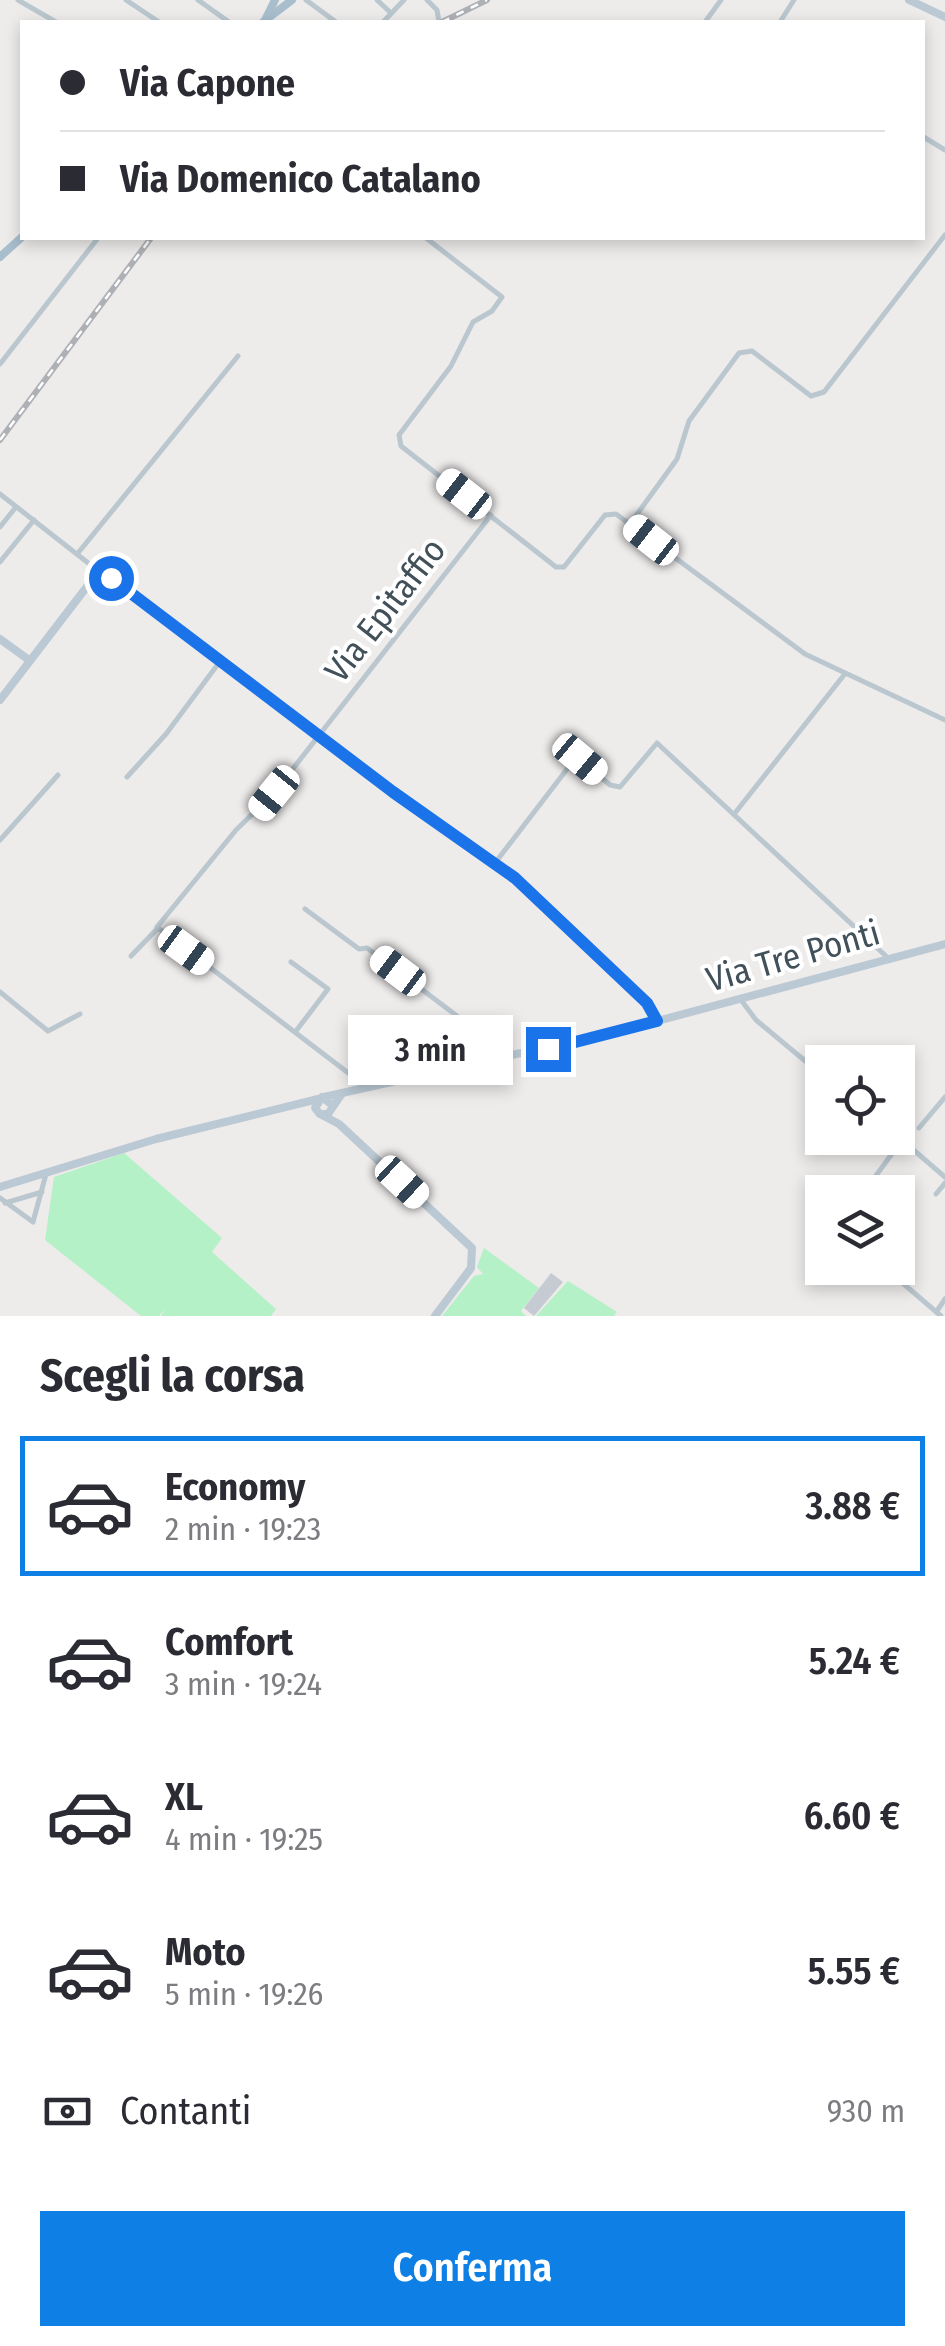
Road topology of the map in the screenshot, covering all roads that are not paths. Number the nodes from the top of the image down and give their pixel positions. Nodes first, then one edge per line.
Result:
1 (126, 0) edge
2 (198, 0) edge
3 (284, 0) edge
4 (306, 0) edge
5 (377, 0) edge
6 (404, 0) edge
7 (909, 0) edge
8 (16, 1) edge
9 (391, 14) junction
10 (945, 17) edge
11 (52, 20) edge
12 (157, 20) edge
13 (226, 20) edge
14 (266, 20) edge
15 (333, 20) edge
16 (385, 20) edge
17 (945, 235) edge
18 (20, 239) edge
19 (96, 240) edge
20 (429, 240) edge
21 (0, 257) edge
22 (238, 356) dead end
23 (0, 364) edge
24 (0, 494) edge
25 (16, 507) junction
26 (491, 516) junction
27 (34, 520) junction
28 (630, 524) junction
29 (0, 527) edge
30 (78, 553) junction
31 (0, 562) edge
32 (101, 573) junction
33 (0, 639) edge
34 (28, 660) junction
35 (221, 660) junction
36 (844, 675) junction
37 (0, 700) edge
38 (945, 720) edge
39 (318, 736) junction
40 (58, 775) dead end
41 (127, 777) dead end
42 (735, 813) junction
43 (0, 840) edge
44 (495, 863) junction
45 (305, 909) dead end
46 (158, 928) junction
47 (945, 944) edge
48 (131, 956) dead end
49 (888, 958) junction
50 (291, 962) dead end
51 (0, 992) edge
52 (741, 1000) junction
53 (80, 1014) dead end
54 (657, 1021) junction
55 (296, 1031) junction
56 (513, 1058) junction
57 (805, 1061) edge
58 (369, 1089) junction
59 (342, 1094) junction
60 (945, 1097) edge
61 (321, 1098) junction
62 (302, 1106) junction
63 (332, 1106) junction
64 (318, 1113) junction
65 (339, 1124) junction
66 (918, 1128) dead end
67 (915, 1152) edge
68 (46, 1174) junction
69 (945, 1180) edge
70 (0, 1188) edge
71 (42, 1192) junction
72 (936, 1194) dead end
73 (2, 1200) edge
74 (905, 1285) edge
75 (945, 1299) edge
76 (939, 1313) edge
77 (435, 1316) edge

1 - 12 street
2 - 13 street
3 - 14 main road
4 - 15 street
5 - 9 street
6 - 9 street
7 - 10 street
8 - 11 street
9 - 16 street
17 - 28 street
18 - 21 main road
19 - 23 street
20 - 26 street
22 - 30 street
24 - 25 street
25 - 27 street
25 - 29 street
26 - 28 street
26 - 39 street, Via Epitaffio
27 - 30 street
27 - 31 street
28 - 36 street
30 - 32 street
32 - 34 street
32 - 35 street
33 - 34 street
34 - 37 street
35 - 39 street
35 - 41 street
36 - 38 street
36 - 42 street
39 - 44 street
39 - 46 street, Via Epitaffio
40 - 43 street
42 - 44 street
42 - 49 street
44 - 54 street
45 - 56 street
46 - 48 street, Via Epitaffio
46 - 55 street
47 - 49 street, Via Tre Ponti
49 - 52 street, Via Tre Ponti
50 - 55 street
51 - 53 street
52 - 54 street, Via Tre Ponti
52 - 57 street
54 - 56 street, Via Tre Ponti
55 - 58 street
56 - 58 street, Via Tre Ponti
58 - 59 street, Via Tre Ponti
59 - 61 street, Via Tre Ponti
59 - 63 street
60 - 66 street
61 - 62 street, Via Tre Ponti
61 - 63 street
61 - 64 street
62 - 64 street
62 - 68 street, Via Tre Ponti
63 - 64 street
63 - 65 street
64 - 65 street
65 - 77 street
67 - 69 street
68 - 70 street, Via Tre Ponti
68 - 71 street
69 - 72 street
71 - 73 street
71 - 73 street
74 - 76 street
75 - 76 street

